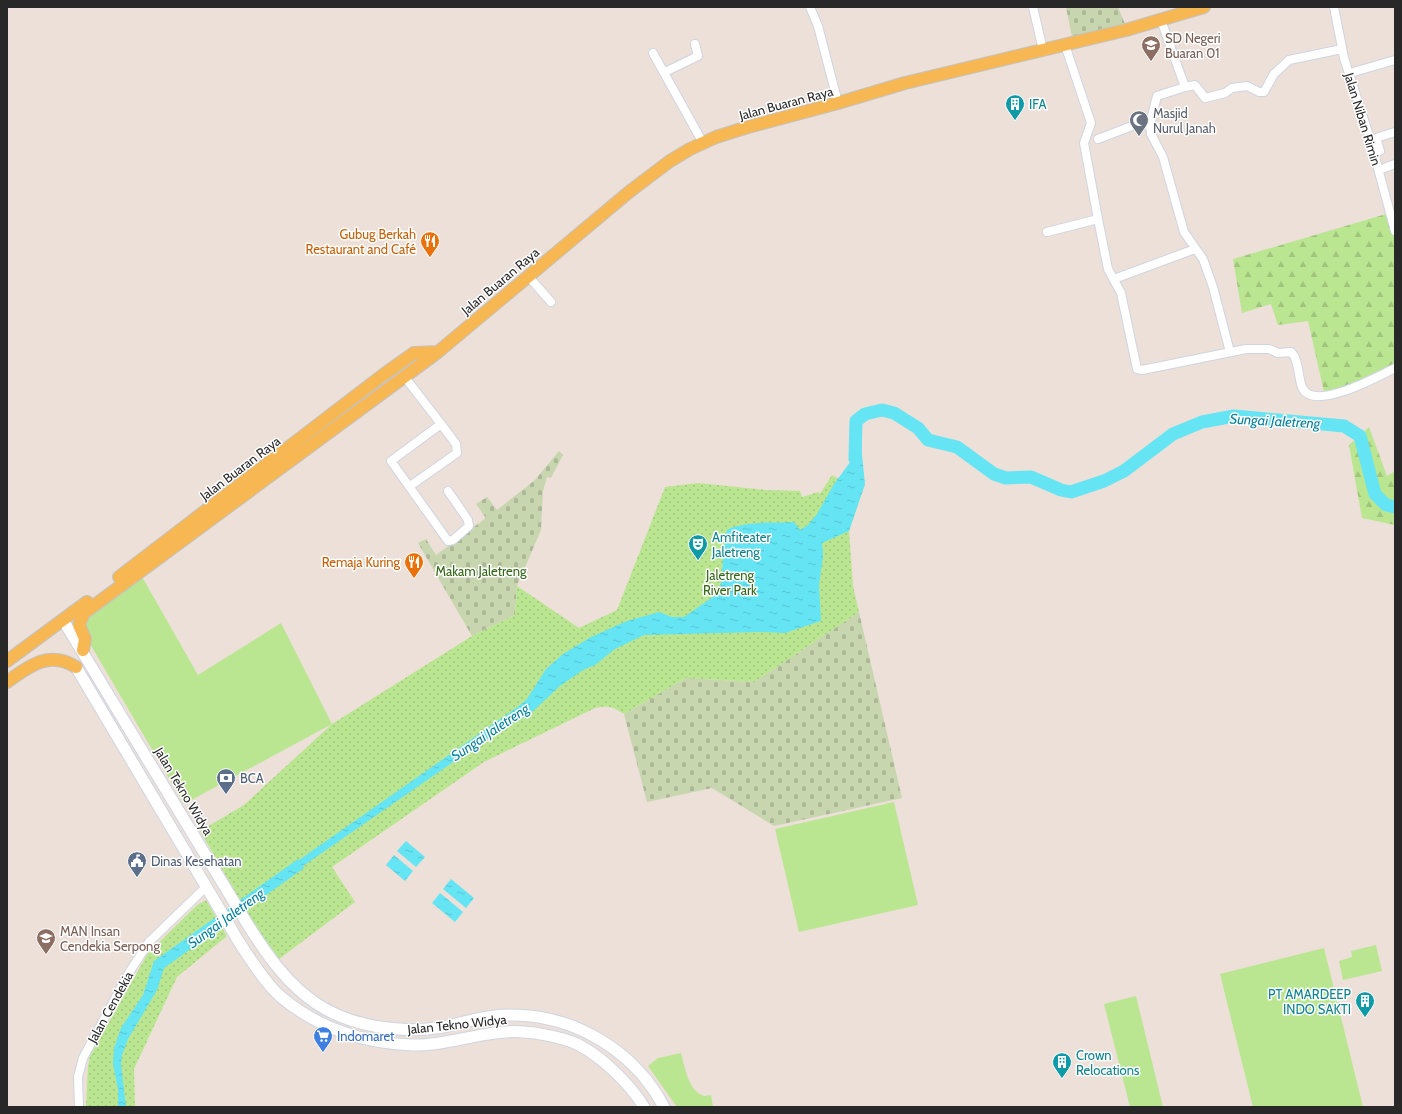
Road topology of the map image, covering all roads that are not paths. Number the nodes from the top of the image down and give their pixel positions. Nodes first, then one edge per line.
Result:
1 (810, 7) edge
2 (1033, 7) edge
3 (1204, 7) edge
4 (1334, 7) edge
5 (1161, 20) junction
6 (694, 44) dead end
7 (1065, 45) junction
8 (1342, 49) junction
9 (1043, 50) junction
10 (653, 53) dead end
11 (1395, 60) edge
12 (664, 72) junction
13 (1350, 73) junction
14 (1185, 87) junction
15 (838, 104) junction
16 (1150, 124) junction
17 (1395, 132) edge
18 (1098, 138) dead end
19 (703, 143) junction
20 (1380, 151) dead end
21 (1395, 164) edge
22 (1379, 170) junction
23 (1098, 218) junction
24 (1395, 231) edge
25 (1046, 232) dead end
26 (1195, 248) junction
27 (529, 277) junction
28 (1114, 280) junction
29 (551, 302) dead end
30 (438, 352) junction
31 (1230, 352) junction
32 (1395, 368) edge
33 (404, 376) junction
34 (440, 424) junction
35 (410, 486) junction
36 (448, 491) dead end
37 (118, 583) junction
38 (63, 620) junction
39 (83, 650) junction
40 (7, 661) edge
41 (76, 667) joint
42 (7, 682) edge
43 (206, 887) junction
44 (79, 1107) edge
45 (644, 1107) edge
46 (664, 1107) edge

1 - 15 street
2 - 9 street
3 - 5 main road, Jalan Buaran Raya
4 - 8 street, Jalan Niban Rimin
5 - 7 main road, Jalan Buaran Raya
5 - 14 street
6 - 12 street
7 - 9 main road, Jalan Buaran Raya
7 - 23 street
8 - 13 street, Jalan Niban Rimin
8 - 14 street
9 - 15 main road, Jalan Buaran Raya
10 - 12 street
11 - 13 street
12 - 19 street
13 - 22 street, Jalan Niban Rimin
14 - 16 street
15 - 19 main road, Jalan Buaran Raya
16 - 18 street
16 - 26 street
17 - 20 street
19 - 27 main road, Jalan Buaran Raya
21 - 22 street
22 - 24 street, Jalan Niban Rimin
23 - 25 street
23 - 28 street
26 - 28 street
26 - 31 street
27 - 29 street
27 - 30 main road, Jalan Buaran Raya
28 - 31 street
30 - 33 main road, Jalan Buaran Raya
30 - 37 main road, Jalan Buaran Raya
31 - 32 street
33 - 34 street
33 - 37 main road, Jalan Buaran Raya
34 - 35 street
34 - 35 street
35 - 36 street
37 - 38 main road, Jalan Buaran Raya
37 - 39 main road, Jalan Buaran Raya
38 - 39 main road, Jalan Tekno Widya
38 - 40 main road, Jalan Buaran Raya
39 - 46 main road, Jalan Tekno Widya
41 - 42 main road, Jalan Tekno Widya
41 - 43 main road, Jalan Tekno Widya
43 - 44 street, Jalan Cendekia
43 - 45 main road, Jalan Tekno Widya

